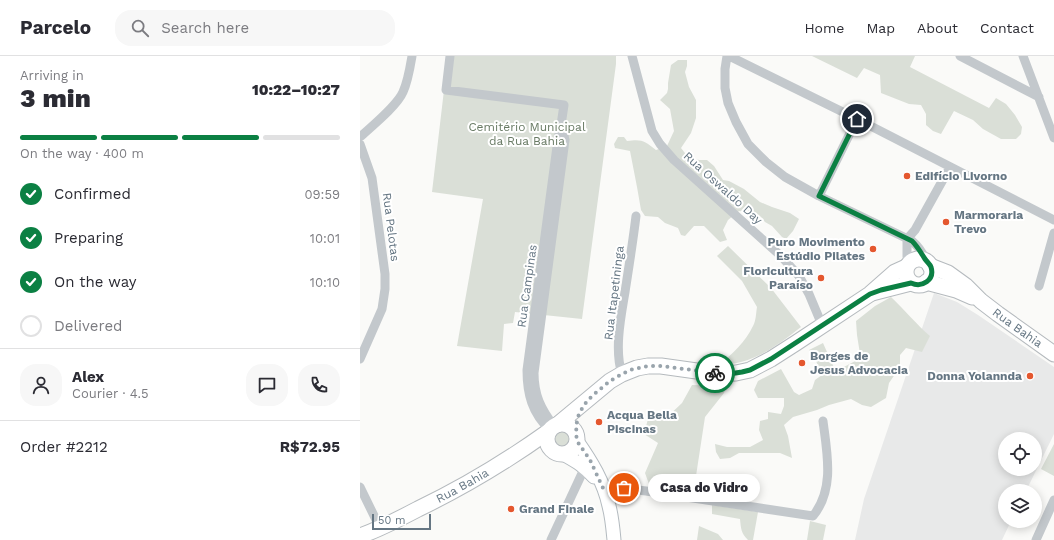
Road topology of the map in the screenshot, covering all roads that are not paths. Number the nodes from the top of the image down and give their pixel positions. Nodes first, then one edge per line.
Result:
1 (412, 56) edge
2 (450, 56) edge
3 (632, 56) edge
4 (728, 56) edge
5 (960, 56) edge
6 (1023, 56) edge
7 (1039, 97) junction
8 (857, 119) junction
9 (360, 137) edge
10 (1054, 138) edge
11 (360, 144) edge
12 (950, 167) junction
13 (819, 196) junction
14 (636, 216) dead end
15 (1054, 220) edge
16 (1054, 233) edge
17 (907, 239) junction
18 (928, 263) junction
19 (907, 265) junction
20 (919, 283) junction
21 (1039, 286) dead end
22 (870, 294) junction
23 (981, 301) junction
24 (822, 325) junction
25 (1054, 354) edge
26 (360, 359) edge
27 (622, 374) junction
28 (592, 396) junction
29 (823, 421) dead end
30 (552, 428) junction
31 (577, 437) junction
32 (519, 453) junction
33 (559, 454) junction
34 (585, 467) junction
35 (360, 487) edge
36 (603, 488) junction
37 (1054, 500) edge
38 (380, 528) junction
39 (360, 536) edge
40 (551, 540) edge
41 (614, 540) edge
42 (1036, 540) edge

1 - 9 street
2 - 30 street, Rua Campinas
3 - 24 street, Rua Oswaldo Day
4 - 8 street
4 - 13 street
5 - 7 street
6 - 7 street
7 - 10 street
8 - 12 street
8 - 13 street
11 - 26 street, Rua Pelotas
12 - 15 street
12 - 17 street
13 - 17 street
14 - 27 street, Rua Itapetininga
16 - 21 street
17 - 18 street
17 - 19 street
18 - 19 main road
18 - 20 main road
18 - 23 main road, Rua Bahia
19 - 20 main road
19 - 22 main road, Rua Bahia
20 - 22 main road, Rua Bahia
20 - 23 main road, Rua Bahia
22 - 24 main road, Rua Bahia
23 - 25 main road, Rua Bahia
24 - 27 main road, Rua Bahia
27 - 28 main road, Rua Bahia
28 - 30 main road, Rua Bahia
28 - 31 main road, Rua Bahia
29 - 36 street
30 - 31 main road
30 - 32 main road, Rua Bahia
30 - 33 main road
31 - 33 main road
31 - 36 main road
32 - 33 main road, Rua Bahia
32 - 38 main road, Rua Bahia
33 - 34 main road
34 - 36 main road
34 - 40 street
35 - 38 street
36 - 41 main road
37 - 42 street
38 - 39 main road, Rua Bahia

